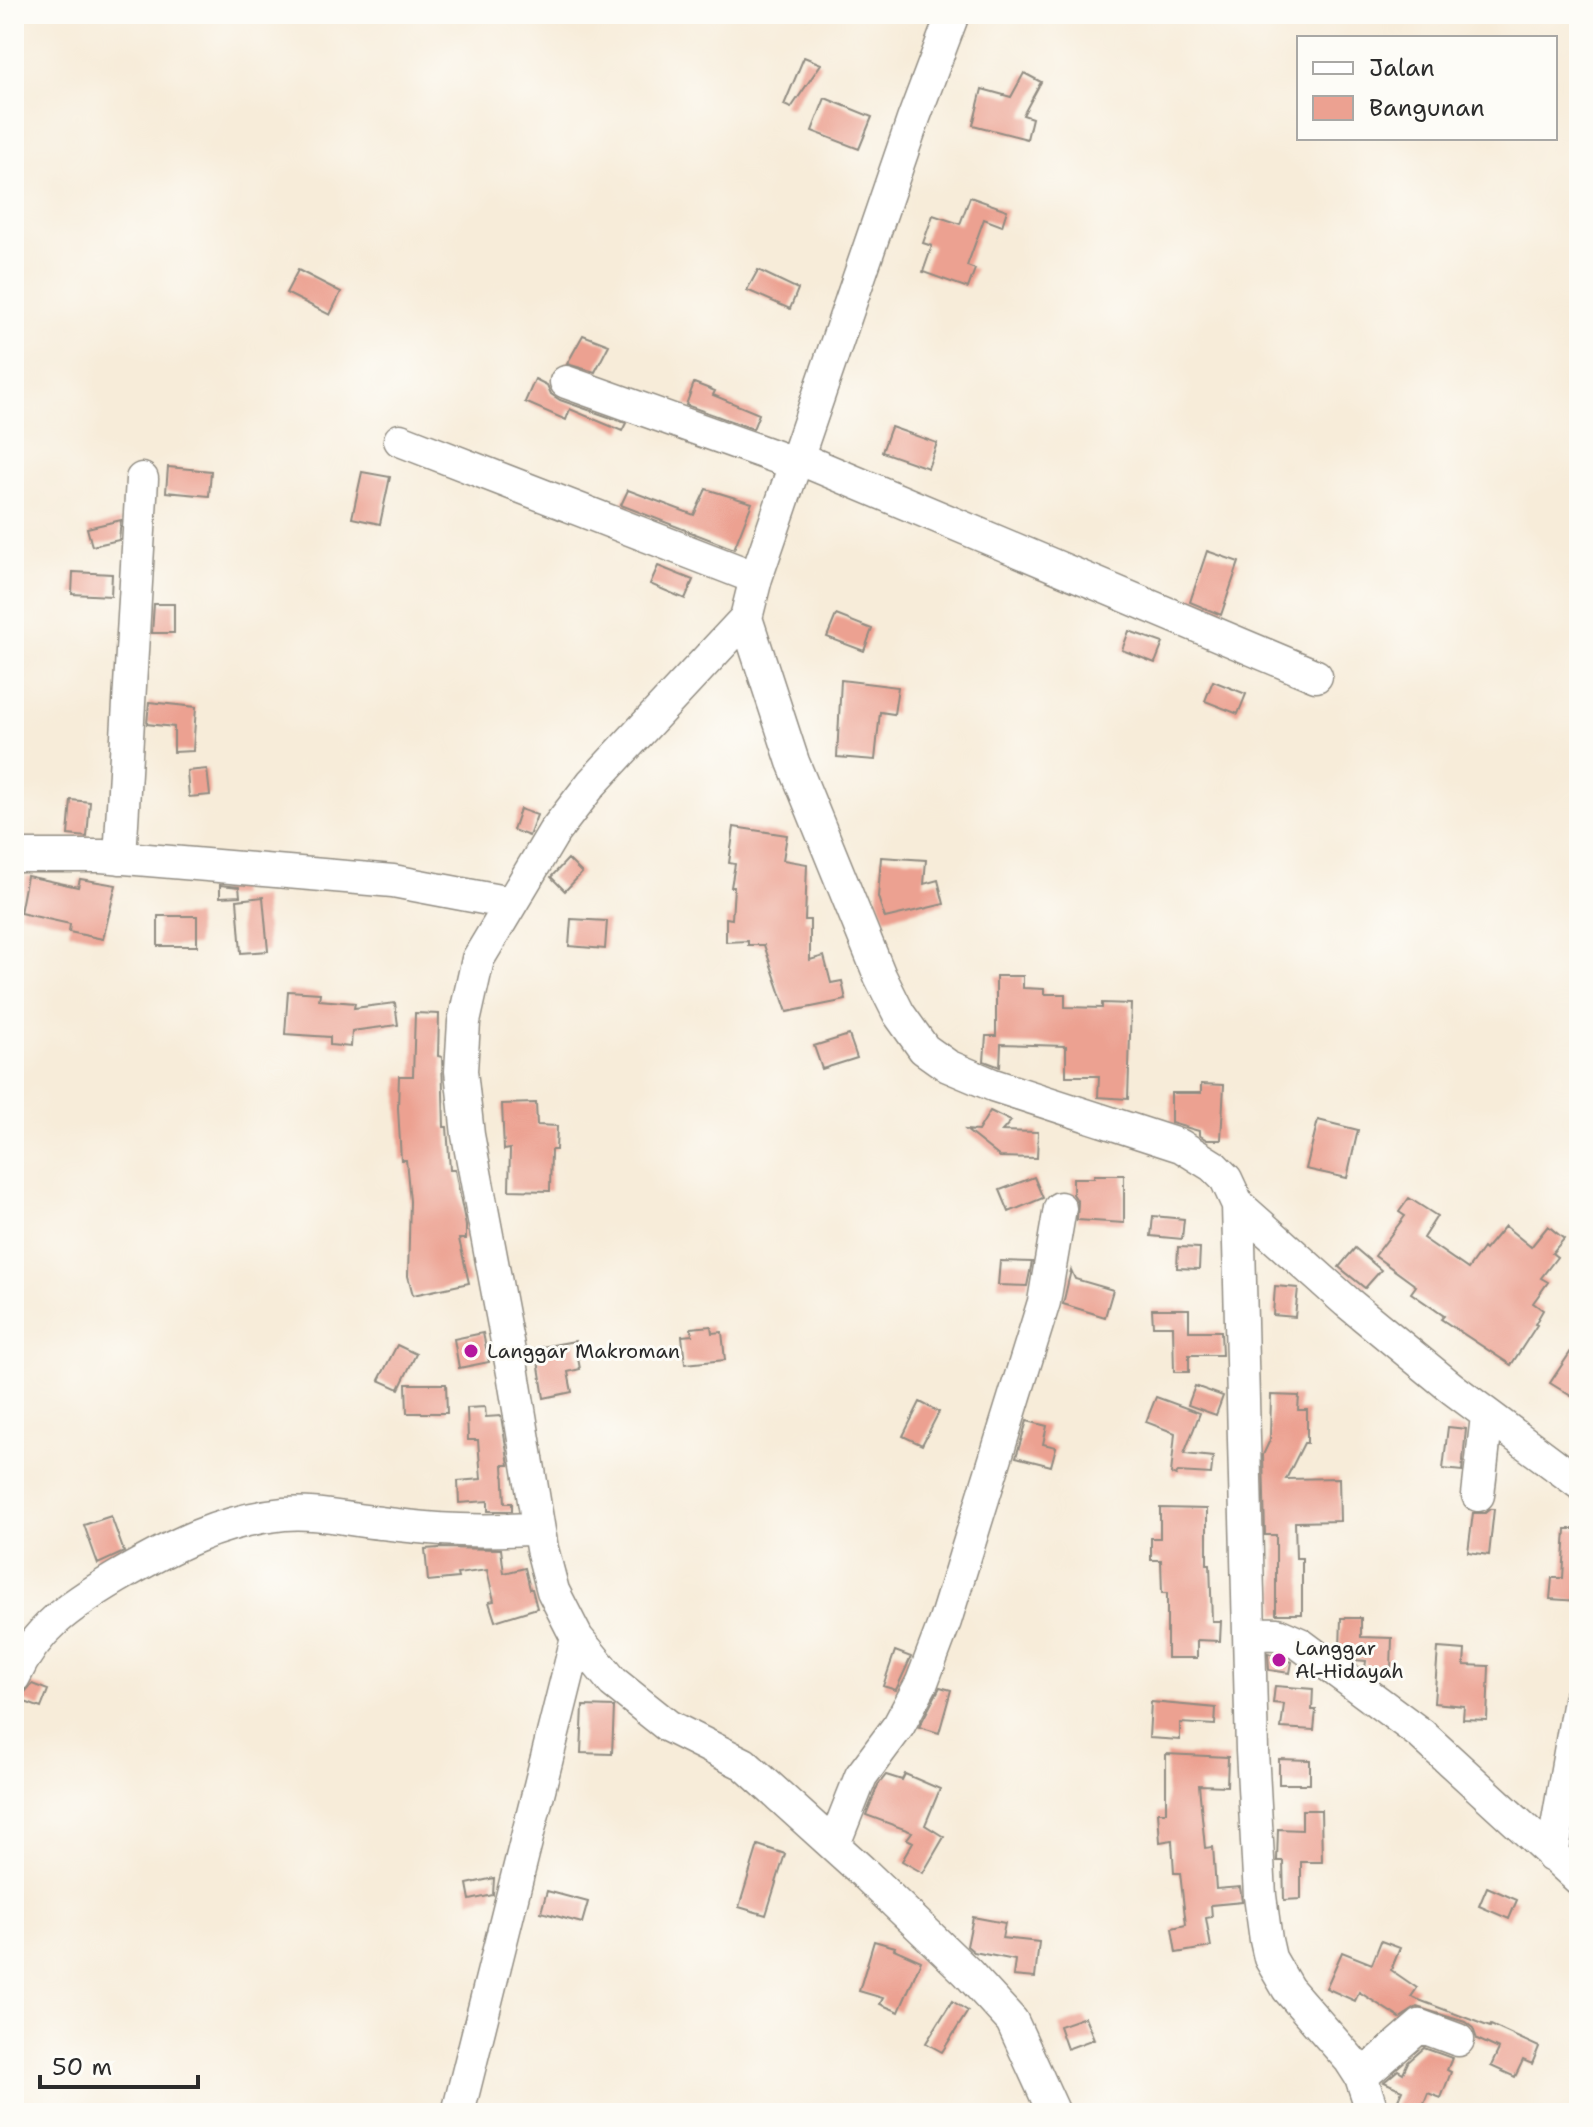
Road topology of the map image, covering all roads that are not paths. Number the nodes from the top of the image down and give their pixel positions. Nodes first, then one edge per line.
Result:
1 (953, 14) edge
2 (566, 382) dead end
3 (400, 440) dead end
4 (797, 461) junction
5 (142, 479) dead end
6 (756, 578) junction
7 (746, 618) junction
8 (1316, 676) dead end
9 (14, 856) edge
10 (120, 858) junction
11 (510, 903) junction
12 (1238, 1205) junction
13 (1060, 1208) dead end
14 (1487, 1416) junction
15 (1579, 1483) edge
16 (1478, 1495) dead end
17 (538, 1528) junction
18 (1250, 1633) junction
19 (577, 1638) junction
20 (14, 1677) edge
21 (1579, 1700) edge
22 (834, 1844) junction
23 (1552, 1856) junction
24 (1579, 1879) edge
25 (1458, 2040) dead end
26 (1361, 2077) junction
27 (458, 2113) edge
28 (1054, 2113) edge
29 (1373, 2113) edge

1 - 4 street
2 - 4 street
3 - 6 street
4 - 6 street
4 - 8 street
5 - 10 street
6 - 7 street
7 - 11 street
7 - 12 street
9 - 10 street
10 - 11 street
11 - 17 street
12 - 14 street
12 - 18 street
13 - 22 street
14 - 15 street
14 - 16 street
17 - 19 street
17 - 20 street
18 - 23 street
18 - 26 street
19 - 22 street
19 - 27 street
21 - 23 street
22 - 28 street
23 - 24 street
25 - 26 street
26 - 29 street

